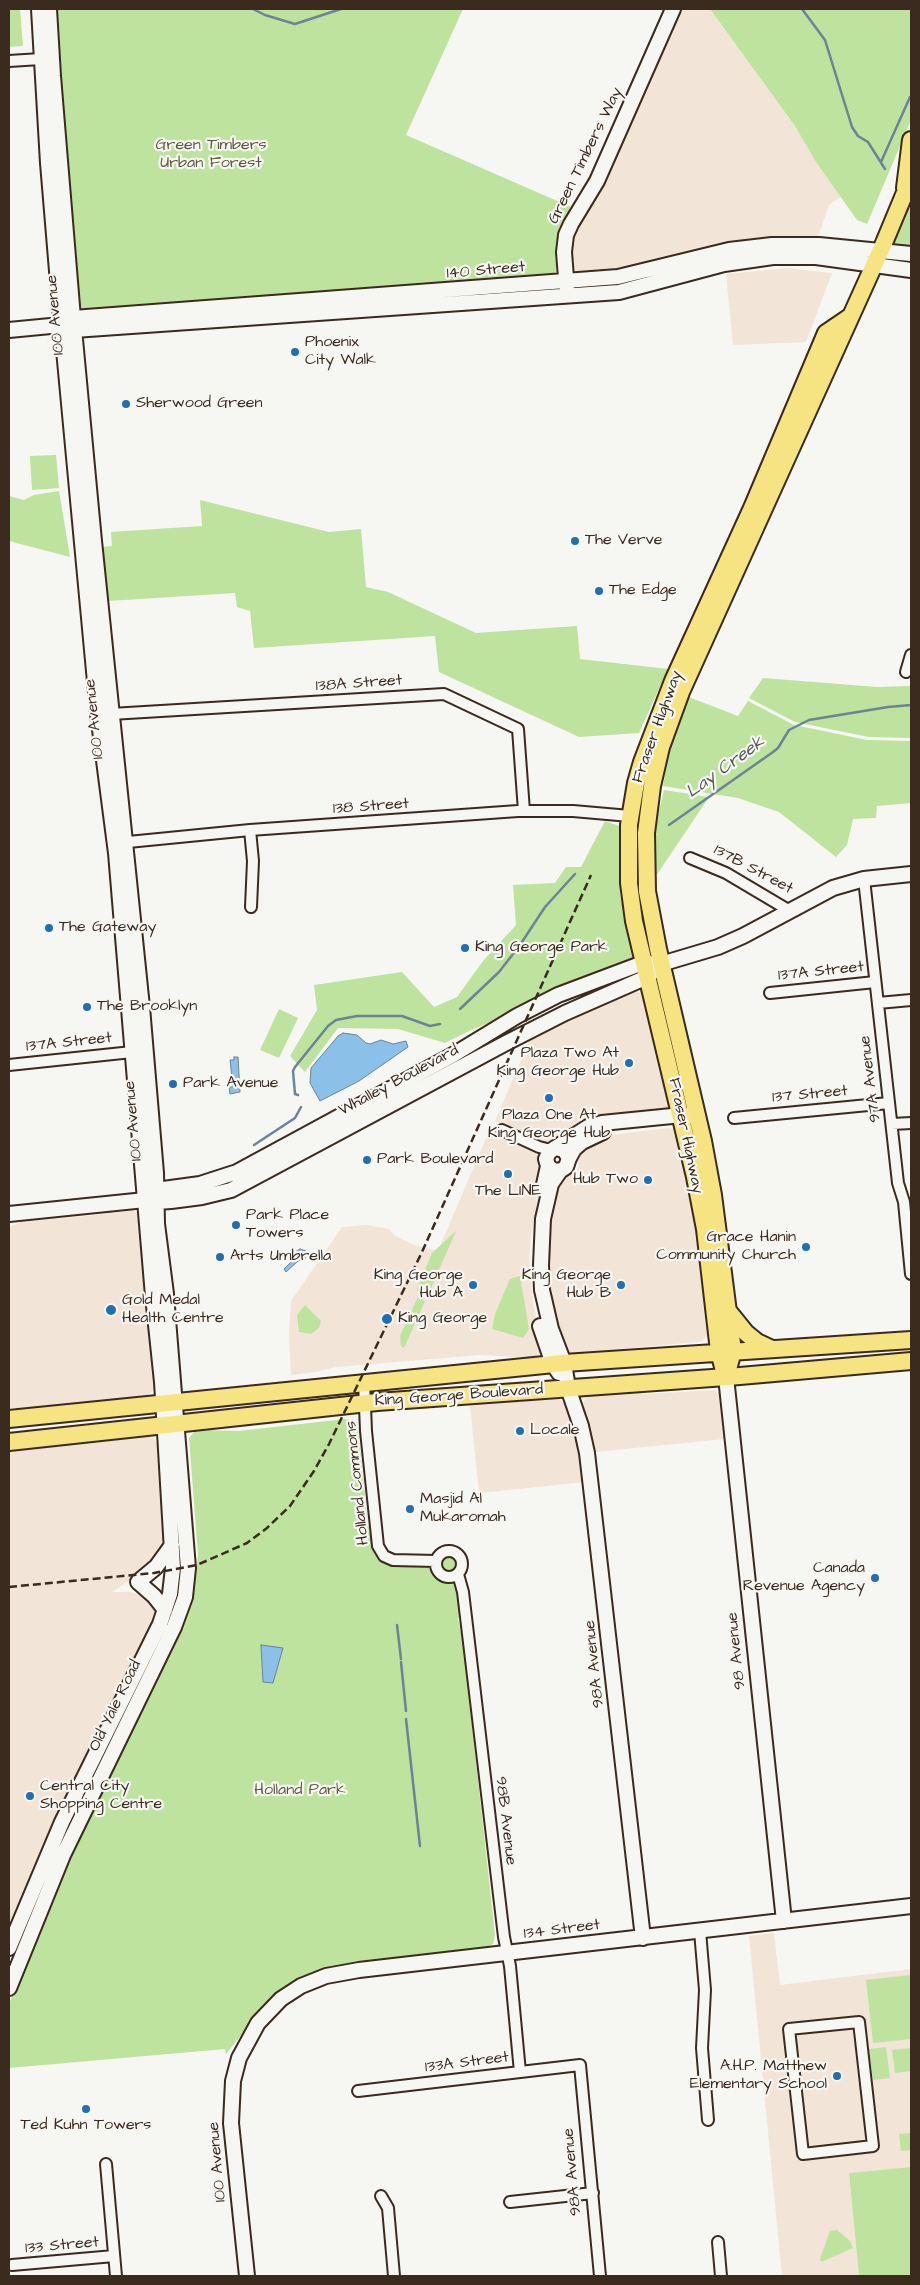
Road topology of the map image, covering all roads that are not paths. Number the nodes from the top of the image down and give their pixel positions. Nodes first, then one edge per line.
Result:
1 (40, 9) edge
2 (49, 9) edge
3 (673, 9) edge
4 (41, 59) junction
5 (9, 62) edge
6 (911, 140) edge
7 (911, 178) edge
8 (903, 198) junction
9 (911, 254) edge
10 (877, 258) junction
11 (911, 270) edge
12 (566, 282) junction
13 (567, 296) junction
14 (851, 316) junction
15 (70, 325) junction
16 (9, 330) edge
17 (911, 655) edge
18 (906, 672) dead end
19 (111, 714) junction
20 (524, 811) junction
21 (630, 816) junction
22 (250, 830) junction
23 (120, 842) junction
24 (690, 858) dead end
25 (911, 874) edge
26 (864, 879) junction
27 (251, 907) dead end
28 (790, 911) junction
29 (661, 964) junction
30 (645, 970) junction
31 (875, 982) junction
32 (770, 993) dead end
33 (911, 1000) edge
34 (878, 1003) junction
35 (132, 1052) junction
36 (9, 1065) edge
37 (889, 1102) junction
38 (687, 1118) junction
39 (734, 1118) dead end
40 (911, 1123) edge
41 (892, 1124) junction
42 (502, 1130) dead end
43 (550, 1157) junction
44 (153, 1197) junction
45 (908, 1201) edge
46 (9, 1214) edge
47 (911, 1274) edge
48 (729, 1312) junction
49 (911, 1340) edge
50 (772, 1349) junction
51 (726, 1351) junction
52 (911, 1361) edge
53 (558, 1363) junction
54 (726, 1377) junction
55 (364, 1382) junction
56 (568, 1388) junction
57 (169, 1403) junction
58 (364, 1403) junction
59 (9, 1419) edge
60 (170, 1426) junction
61 (9, 1442) edge
62 (172, 1545) junction
63 (436, 1561) junction
64 (458, 1574) junction
65 (166, 1610) junction
66 (62, 1822) junction
67 (74, 1831) junction
68 (911, 1906) edge
69 (784, 1921) junction
70 (700, 1931) junction
71 (643, 1938) junction
72 (9, 1948) edge
73 (508, 1953) junction
74 (9, 1988) edge
75 (244, 2046) joint
76 (580, 2065) joint
77 (520, 2072) junction
78 (358, 2091) dead end
79 (708, 2120) dead end
80 (803, 2154) joint
81 (106, 2164) dead end
82 (593, 2193) junction
83 (381, 2196) dead end
84 (510, 2202) dead end
85 (718, 2242) dead end
86 (114, 2256) junction
87 (12, 2265) dead end
88 (116, 2276) edge
89 (247, 2276) edge
90 (394, 2276) edge
91 (600, 2276) edge
92 (721, 2276) edge

1 - 4 main road, 100 Avenue
2 - 15 main road, 100 Avenue
3 - 12 main road, Green Timbers Way
4 - 5 street
4 - 15 main road, 100 Avenue
6 - 8 main road, Fraser Highway
7 - 8 main road, Fraser Highway
8 - 10 main road, Fraser Highway
9 - 10 main road, 140 Street
10 - 11 main road, 140 Street
10 - 12 main road, 140 Street
10 - 13 main road, 140 Street
10 - 14 main road, Fraser Highway
12 - 13 main road, Green Timbers Way
12 - 15 main road, 140 Street
13 - 15 main road, 140 Street
14 - 21 main road, Fraser Highway
14 - 29 main road, Fraser Highway
15 - 16 main road, 140 Street
15 - 19 main road, 100 Avenue
15 - 23 main road, 100 Avenue
17 - 18 street
19 - 20 street, 138A Street
19 - 23 main road, 100 Avenue
20 - 21 street, 138 Street
20 - 22 street, 138 Street
21 - 30 main road, Fraser Highway
22 - 23 street, 138 Street
22 - 27 street
23 - 35 main road, 100 Avenue
23 - 44 main road, 100 Avenue
24 - 28 street, 137B Street
25 - 26 main road, 137B Street
26 - 28 main road, 137B Street
26 - 31 street, 97A Avenue
28 - 29 main road, Whalley Boulevard
29 - 30 main road, Whalley Boulevard
29 - 38 main road, Fraser Highway
30 - 38 main road, Fraser Highway
30 - 44 main road, Whalley Boulevard
30 - 44 main road, Whalley Boulevard
31 - 32 street, 137A Street
31 - 34 street, 97A Avenue
33 - 34 street
34 - 37 street, 97A Avenue
35 - 36 street, 137A Street
35 - 44 main road, 100 Avenue
37 - 39 street, 137 Street
37 - 41 street, 97A Avenue
38 - 43 main road
38 - 43 main road
38 - 48 main road, Fraser Highway
38 - 51 main road, Fraser Highway
40 - 41 street
41 - 45 street, 97A Avenue
42 - 43 street
43 - 53 main road, 98A Avenue
44 - 46 main road, Whalley Boulevard
44 - 57 main road, 100 Avenue
45 - 47 street, 97A Avenue
48 - 50 main road
48 - 51 main road, Fraser Highway
49 - 50 main road, King George Boulevard
50 - 51 main road, King George Boulevard
51 - 53 main road, King George Boulevard
51 - 54 main road
52 - 54 main road, King George Boulevard
53 - 55 main road, King George Boulevard
53 - 56 main road, 98A Avenue
54 - 56 main road, King George Boulevard
54 - 69 main road, 98 Avenue
55 - 57 main road, King George Boulevard
55 - 58 street, Holland Commons
56 - 58 main road, King George Boulevard
56 - 71 main road, 98A Avenue
57 - 59 main road, King George Boulevard
57 - 60 main road, 100 Avenue
58 - 60 main road, King George Boulevard
58 - 63 street, Holland Commons
60 - 61 main road, King George Boulevard
60 - 62 main road, Old Yale Road
60 - 67 main road, Old Yale Road
62 - 65 main road, Old Yale Road
62 - 65 main road
63 - 64 street
63 - 64 street
64 - 73 street, 98B Avenue
65 - 66 main road, Old Yale Road
66 - 67 main road
66 - 72 main road, Old Yale Road
67 - 74 main road, Old Yale Road
68 - 69 main road, 134 Street
69 - 70 main road, 134 Street
70 - 71 main road, 134 Street
70 - 79 street
71 - 73 main road, 134 Street
73 - 75 main road, 134 Street
73 - 77 street, 98B Avenue
75 - 89 main road, 100 Avenue
76 - 77 street, 133A Street
76 - 82 street, 98A Avenue
77 - 78 street, 133A Street
80 - 80 street
81 - 86 street
82 - 84 street
82 - 91 street, 98A Avenue
83 - 90 street
85 - 92 street
86 - 87 street, 133 Street
86 - 88 street

